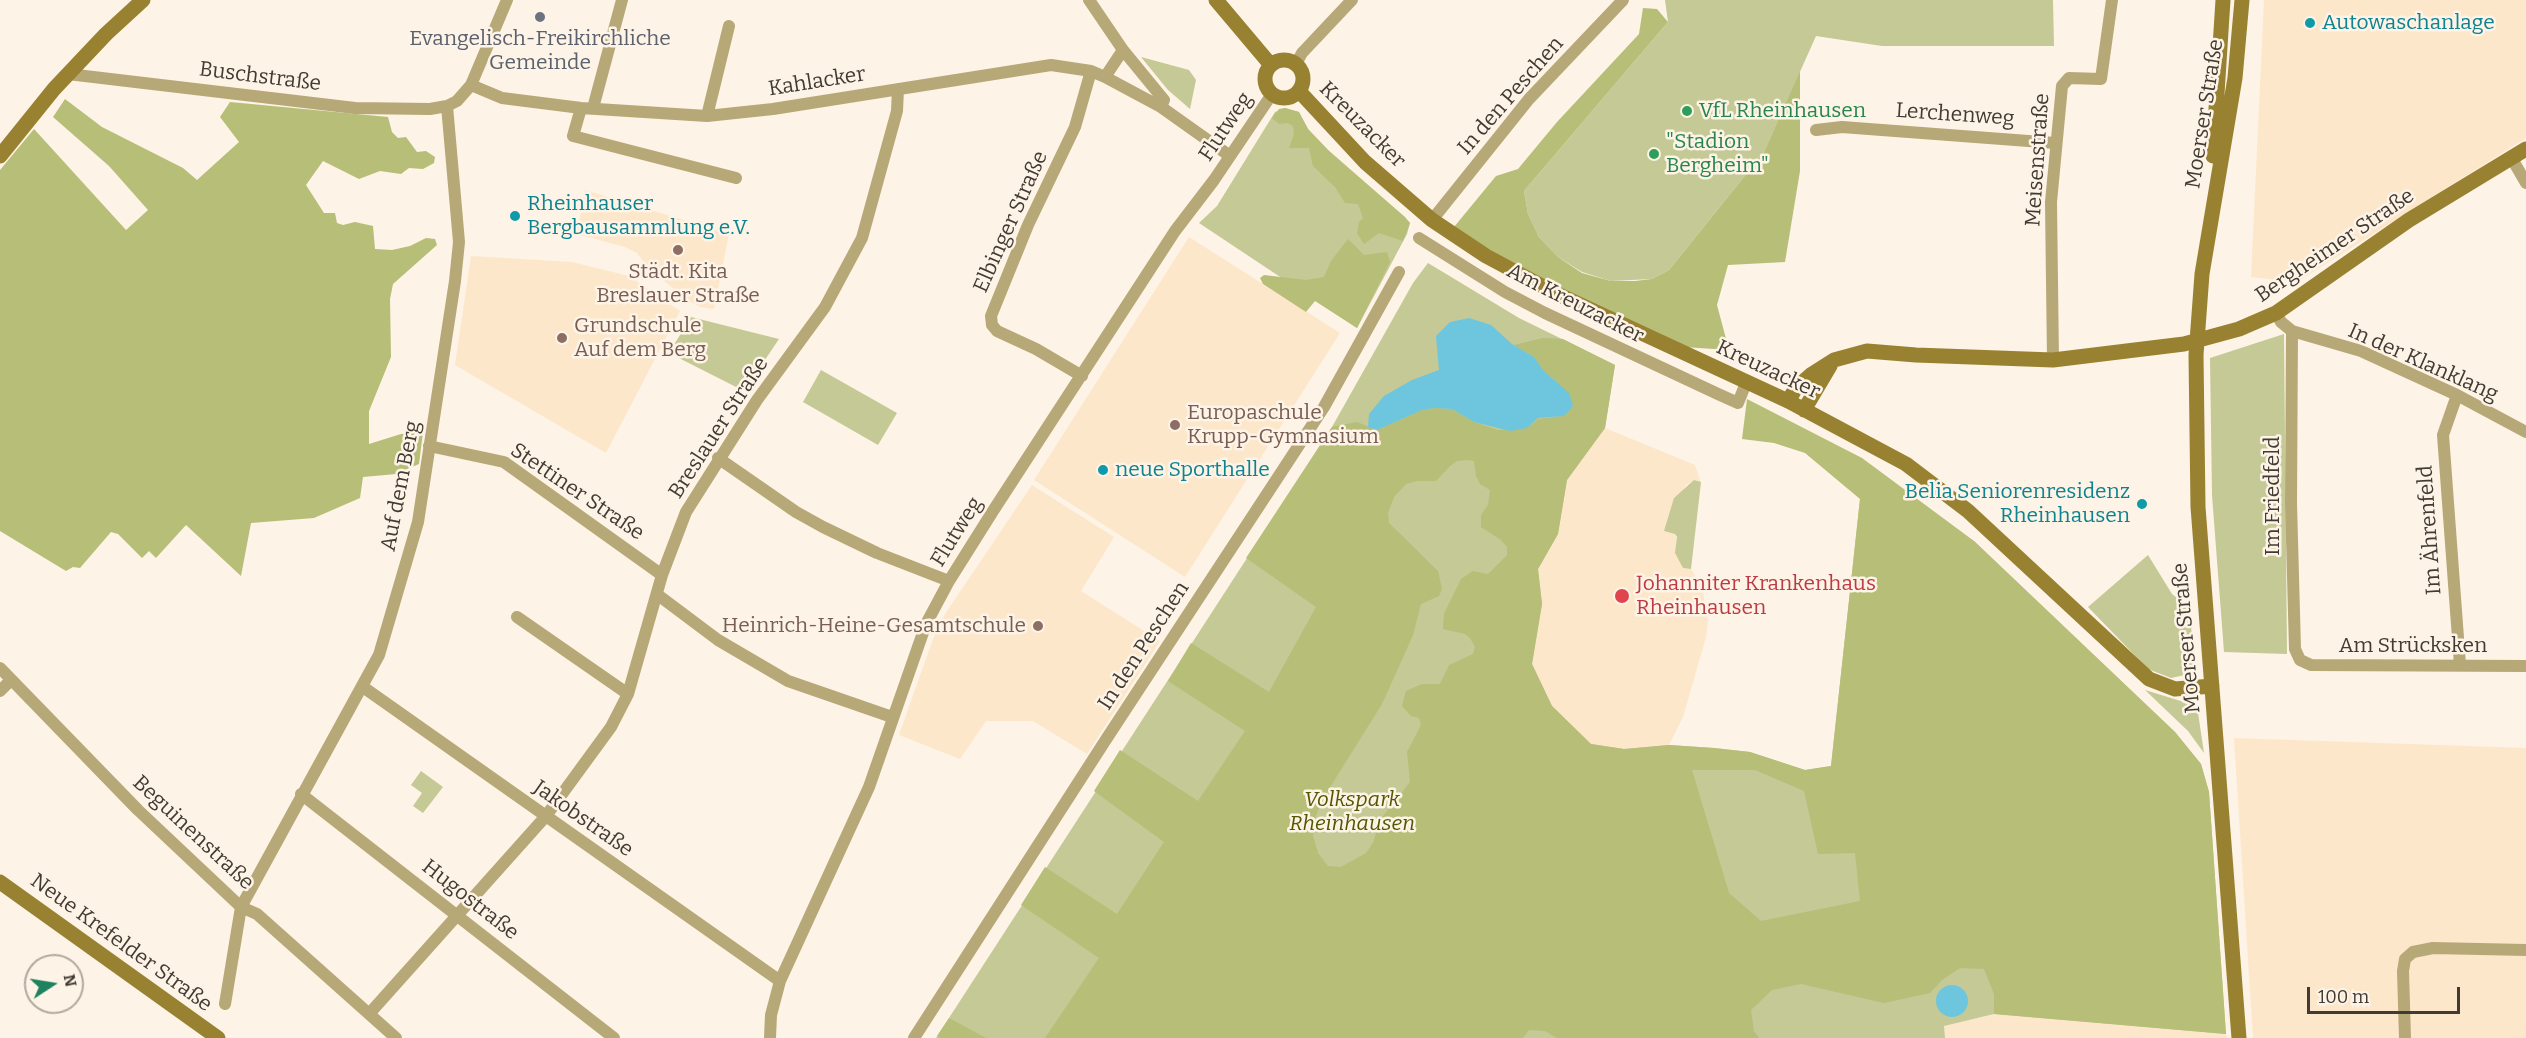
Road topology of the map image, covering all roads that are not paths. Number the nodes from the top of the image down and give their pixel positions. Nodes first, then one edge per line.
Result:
1 (143, 0) edge
2 (507, 0) edge
3 (622, 0) edge
4 (1089, 0) edge
5 (1216, 0) edge
6 (1352, 0) edge
7 (1623, 0) edge
8 (2112, 0) edge
9 (2223, 0) edge
10 (2242, 0) edge
11 (729, 26) dead end
12 (1124, 50) junction
13 (1270, 64) junction
14 (1296, 64) junction
15 (1091, 71) junction
16 (68, 74) junction
17 (1106, 77) junction
18 (471, 85) junction
19 (898, 89) junction
20 (1299, 91) junction
21 (1272, 94) junction
22 (447, 106) junction
23 (1161, 107) junction
24 (587, 108) junction
25 (707, 116) junction
26 (1816, 130) dead end
27 (2055, 143) junction
28 (2526, 149) edge
29 (0, 156) edge
30 (1230, 156) junction
31 (2511, 157) junction
32 (736, 178) dead end
33 (2526, 183) edge
34 (1432, 220) junction
35 (2207, 234) junction
36 (1419, 238) dead end
37 (1400, 272) dead end
38 (2276, 313) junction
39 (2292, 331) junction
40 (2196, 341) junction
41 (1834, 360) junction
42 (2053, 360) junction
43 (1728, 374) junction
44 (1082, 376) junction
45 (1746, 382) junction
46 (1718, 394) junction
47 (2457, 395) junction
48 (1788, 401) junction
49 (1804, 410) junction
50 (2526, 432) edge
51 (429, 446) junction
52 (718, 458) junction
53 (662, 575) junction
54 (949, 581) junction
55 (658, 595) junction
56 (517, 617) dead end
57 (2300, 660) joint
58 (2460, 665) junction
59 (2526, 666) edge
60 (0, 668) edge
61 (11, 680) junction
62 (2212, 686) junction
63 (363, 687) junction
64 (0, 691) edge
65 (627, 694) junction
66 (892, 717) junction
67 (301, 794) junction
68 (546, 816) junction
69 (0, 882) edge
70 (241, 907) junction
71 (458, 915) junction
72 (2526, 950) edge
73 (780, 981) junction
74 (225, 1004) dead end
75 (369, 1014) junction
76 (218, 1038) edge
77 (396, 1038) edge
78 (614, 1038) edge
79 (770, 1038) edge
80 (914, 1038) edge
81 (2239, 1038) edge
82 (2404, 1038) edge

1 - 16 street
2 - 18 street
3 - 24 street
4 - 12 street
5 - 13 street
6 - 14 street
7 - 34 street, In den Peschen
8 - 27 street, Meisenstraße
9 - 35 street, Moerser Straße
10 - 35 street, Moerser Straße
11 - 25 street
12 - 17 street
12 - 23 street
13 - 14 street
13 - 21 street
14 - 20 street, Kreuzacker
15 - 17 street, Kahlacker
15 - 19 street, Kahlacker
15 - 44 street, Elbinger Straße
16 - 22 street, Buschstraße
16 - 29 street
17 - 23 street, Kahlacker
18 - 22 street
18 - 24 street, Kahlacker
19 - 25 street, Kahlacker
19 - 52 street, Breslauer Straße
20 - 21 street, Kreuzacker
20 - 34 street, Kreuzacker
21 - 30 street, Flutweg
22 - 51 street, Auf dem Berg
23 - 30 street, Kahlacker
24 - 25 street, Kahlacker
24 - 32 street
26 - 27 street, Lerchenweg
27 - 42 street, Meisenstraße
28 - 31 street, Bergheimer Straße
30 - 44 street, Flutweg
31 - 33 street
31 - 38 street, Bergheimer Straße
34 - 43 street, Kreuzacker
35 - 40 street, Moerser Straße
36 - 46 street, Am Kreuzacker
37 - 80 street, In den Peschen
38 - 39 street
38 - 40 street, Bergheimer Straße
39 - 47 street, In der Klanklang
39 - 57 street, Im Friedfeld
40 - 42 street, Bergheimer Straße
40 - 62 street, Moerser Straße
41 - 42 street, Bergheimer Straße
41 - 48 street, Bergheimer Straße
41 - 49 street
43 - 45 street, Kreuzacker
43 - 46 street
44 - 54 street, Flutweg
45 - 46 street, Am Kreuzacker
45 - 48 street, Kreuzacker
47 - 50 street, In der Klanklang
47 - 58 street, Im Ährenfeld
48 - 49 street, Kreuzacker
49 - 62 street, Kreuzacker
51 - 53 street, Stettiner Straße
51 - 63 street, Auf dem Berg
52 - 53 street, Breslauer Straße
52 - 54 street
53 - 55 street, Breslauer Straße
54 - 66 street, Flutweg
55 - 65 street, Breslauer Straße
55 - 66 street
56 - 65 street
57 - 58 street, Am Strücksken
58 - 59 street, Am Strücksken
60 - 61 street, Beguinenstraße
61 - 64 street
61 - 70 street, Beguinenstraße
62 - 81 street, Moerser Straße
63 - 67 street, Auf dem Berg
63 - 68 street, Jakobstraße
65 - 68 street, Breslauer Straße
66 - 73 street, Flutweg
67 - 70 street, Auf dem Berg
67 - 71 street, Hugostraße
68 - 71 street, Breslauer Straße
68 - 73 street, Jakobstraße
69 - 76 street, Neue Krefelder Straße
70 - 74 street, Auf dem Berg
70 - 75 street, Beguinenstraße
71 - 75 street, Breslauer Straße
71 - 78 street, Hugostraße
72 - 82 street
73 - 79 street, Flutweg
75 - 77 street, Beguinenstraße

